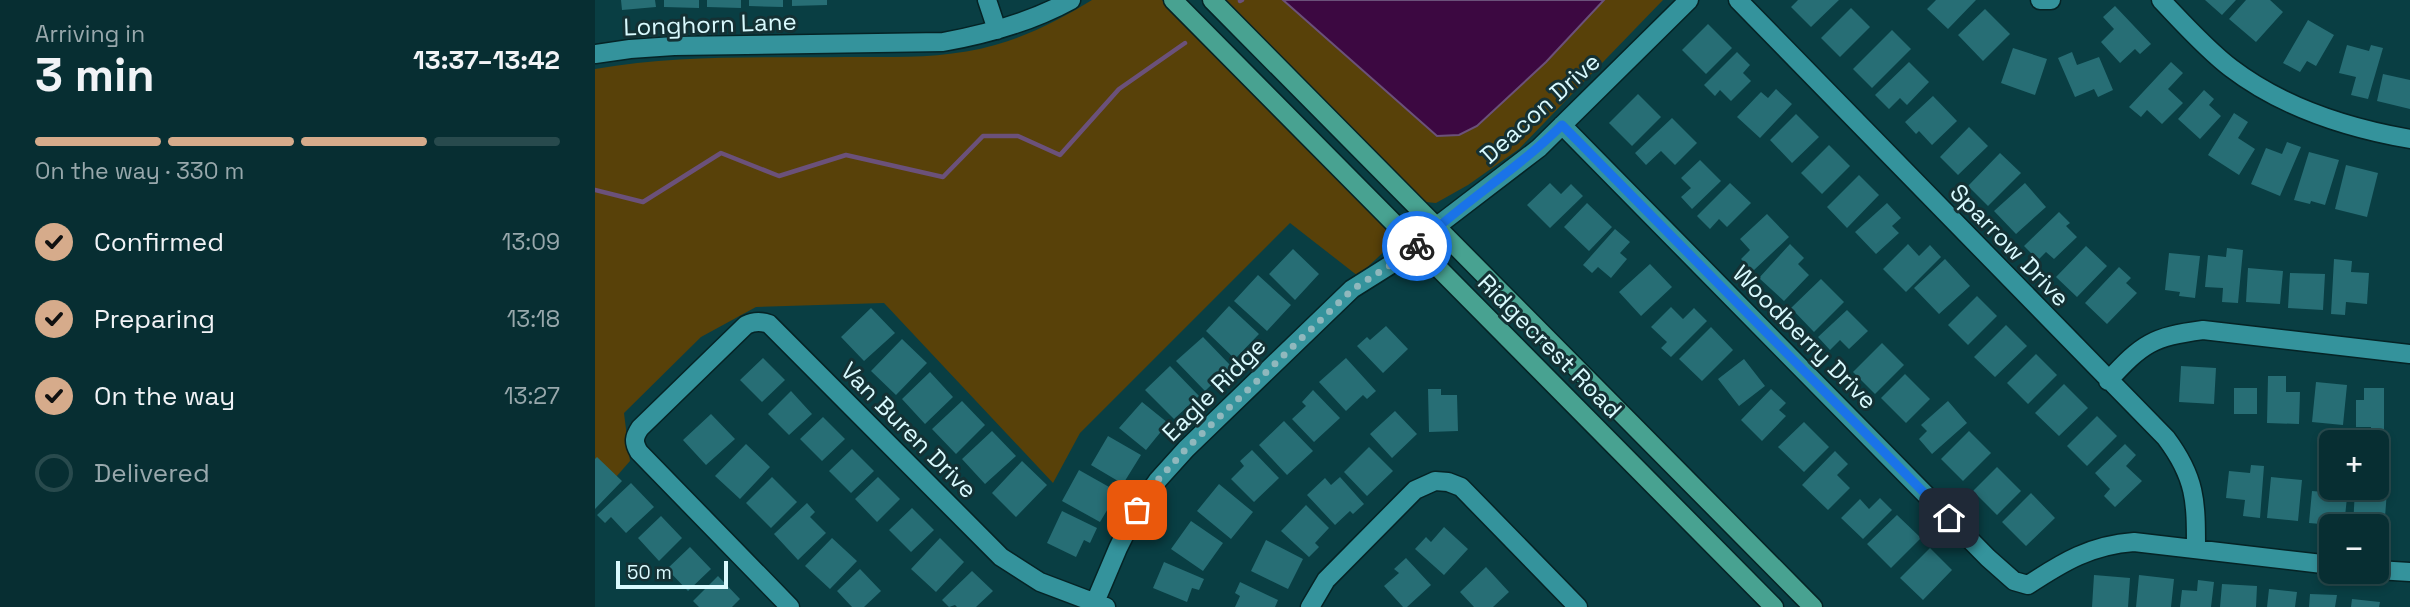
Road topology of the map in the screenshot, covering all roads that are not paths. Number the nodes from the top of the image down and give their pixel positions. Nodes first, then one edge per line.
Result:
1 (987, 0) edge
2 (1071, 0) edge
3 (1173, 0) edge
4 (1212, 0) edge
5 (1689, 0) edge
6 (1738, 0) edge
7 (2040, 0) edge
8 (2051, 0) edge
9 (2161, 0) edge
10 (997, 30) junction
11 (595, 54) edge
12 (1562, 125) junction
13 (2410, 139) edge
14 (1437, 226) junction
15 (1417, 245) junction
16 (2410, 354) edge
17 (2108, 381) junction
18 (2196, 550) junction
19 (2319, 564) edge
20 (2389, 571) edge
21 (2410, 572) edge
22 (1098, 606) edge
23 (790, 607) edge
24 (1310, 607) edge
25 (1578, 607) edge
26 (1774, 607) edge
27 (1813, 607) edge

1 - 10 street
2 - 10 street, Longhorn Lane
3 - 15 main road, Ridgecrest Road
4 - 14 main road, Ridgecrest Road
5 - 12 street, Deacon Drive
6 - 17 street, Sparrow Drive
7 - 8 street
9 - 13 street
10 - 11 street, Longhorn Lane
12 - 14 street, Deacon Drive
12 - 18 street, Woodberry Drive
14 - 15 street, Deacon Drive
14 - 27 main road, Ridgecrest Road
15 - 22 street, Eagle Ridge
15 - 26 main road, Ridgecrest Road
16 - 17 street
17 - 18 street, Sparrow Drive
18 - 19 street
20 - 21 street
22 - 23 street, Van Buren Drive
24 - 25 street

